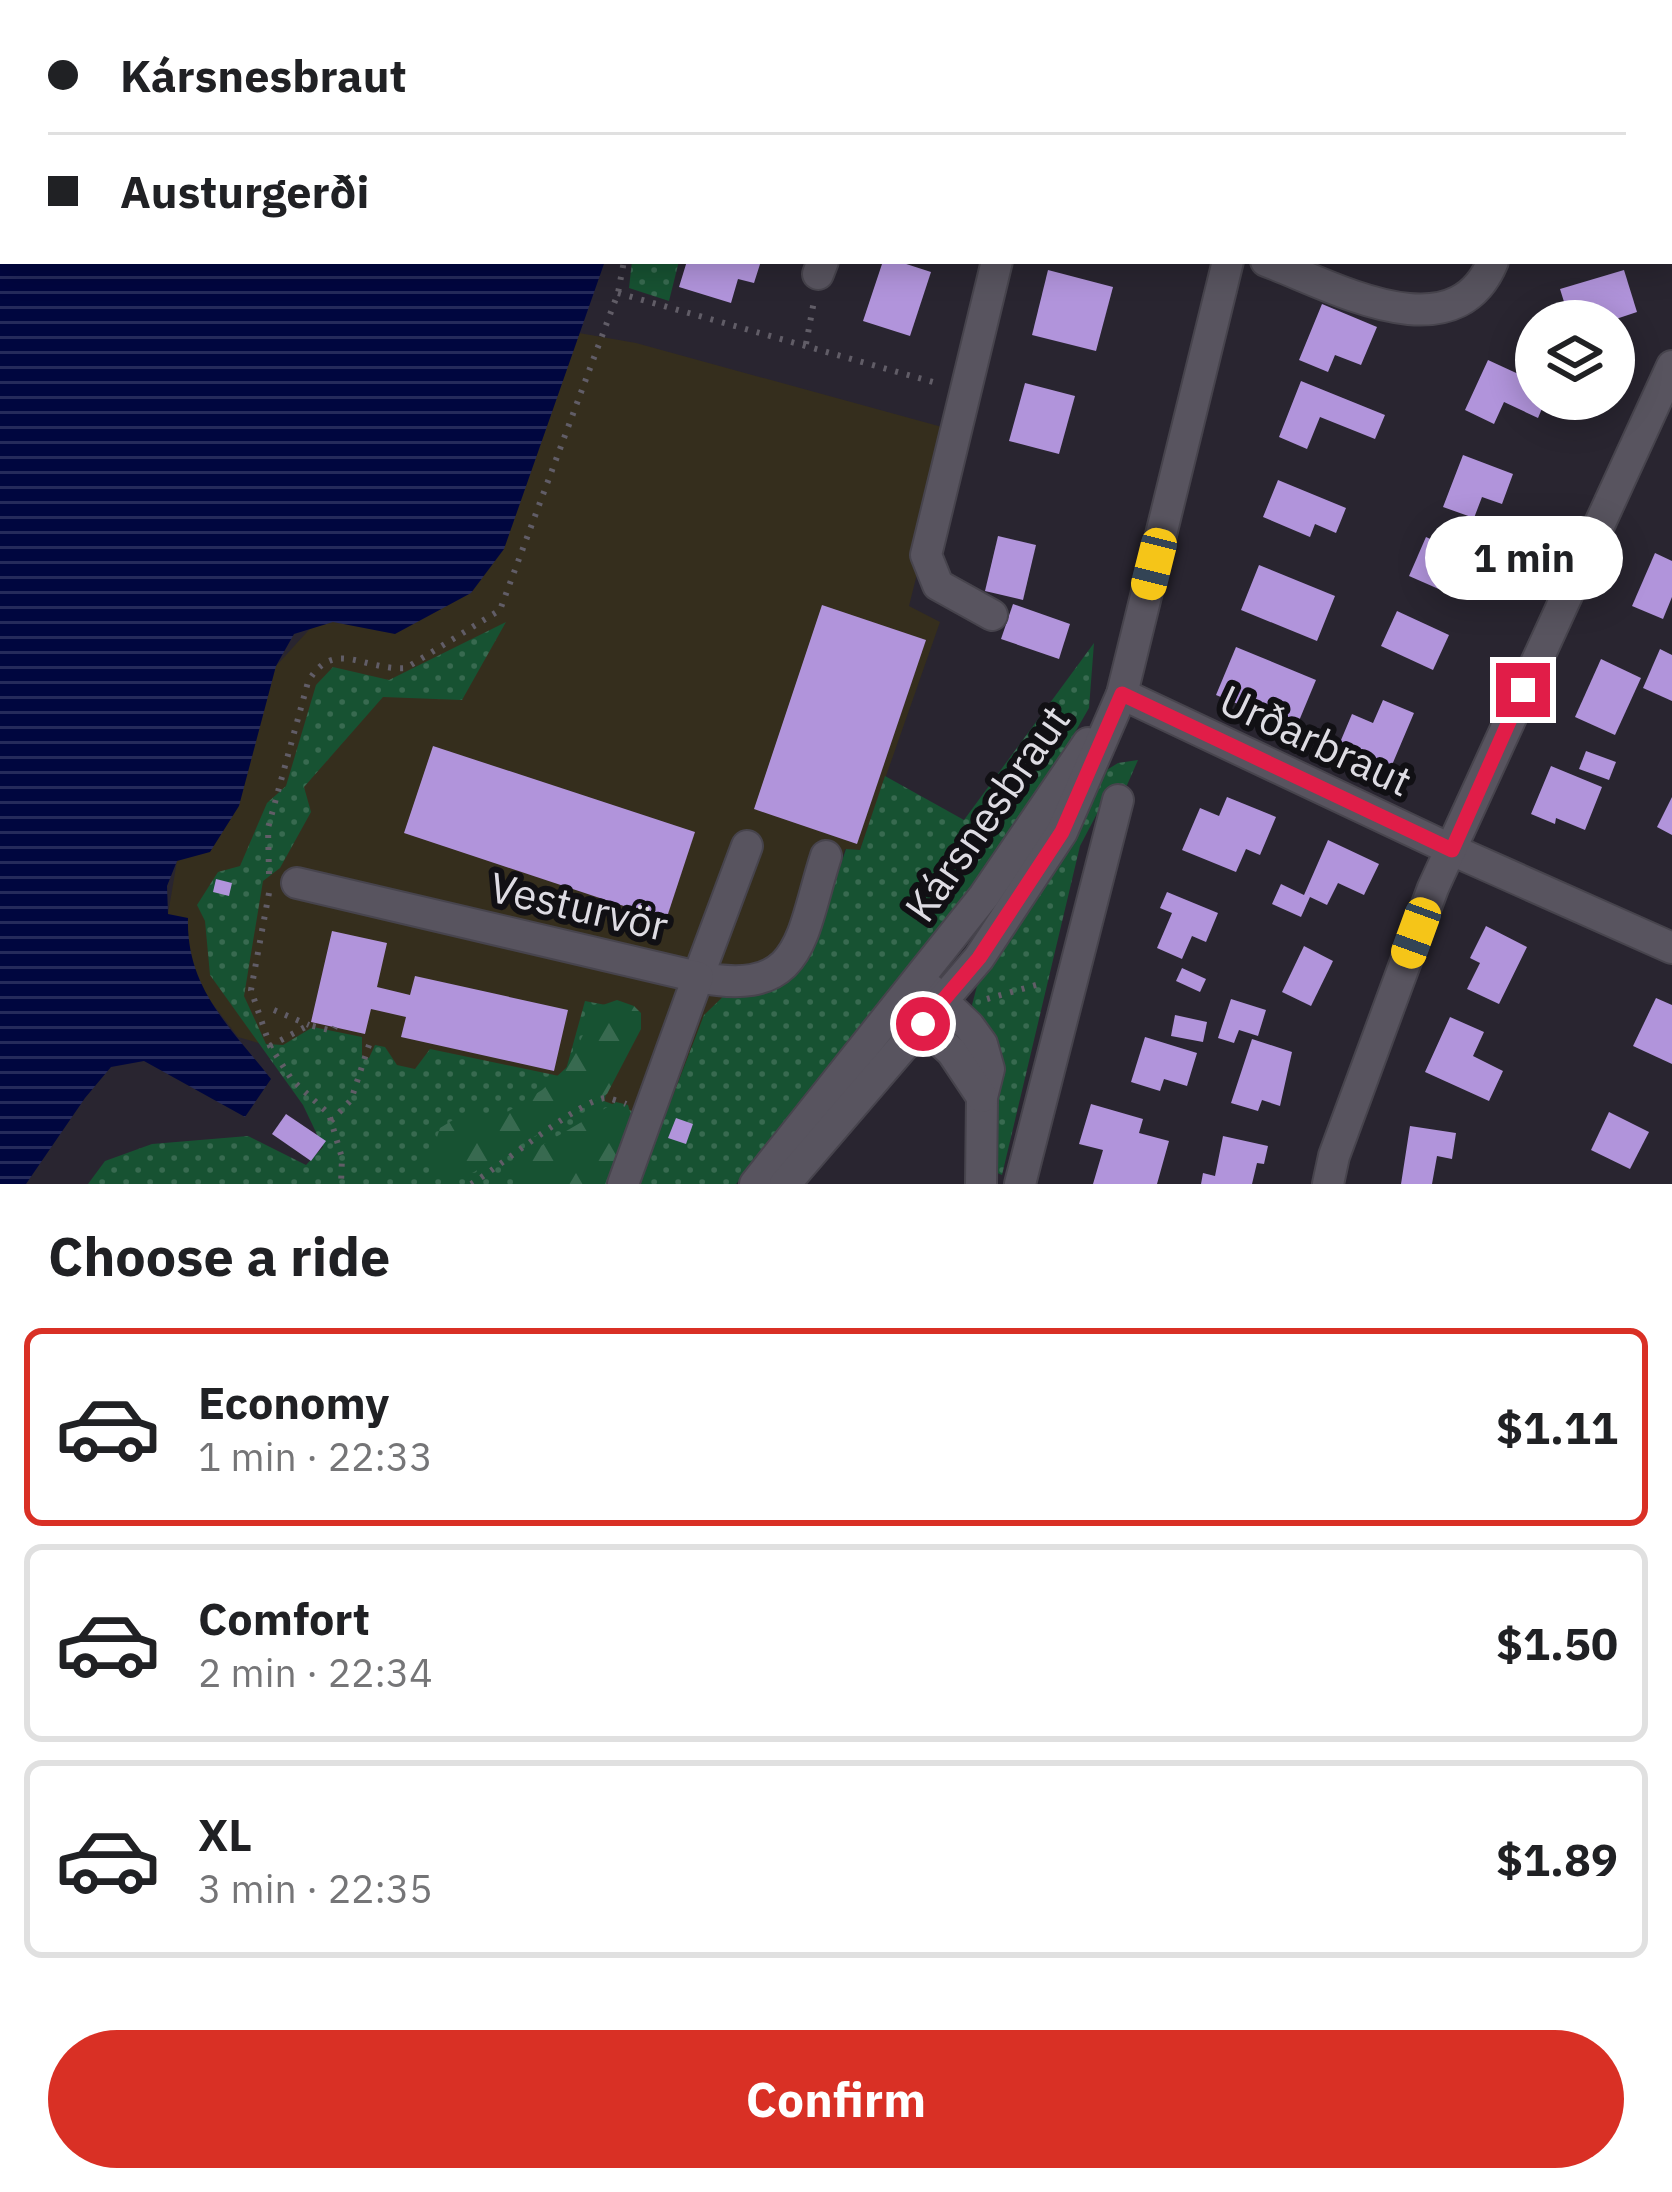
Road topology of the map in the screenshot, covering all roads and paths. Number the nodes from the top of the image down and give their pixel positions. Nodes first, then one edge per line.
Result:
1 (624, 264) edge
2 (996, 264) edge
3 (1227, 264) edge
4 (1274, 264) edge
5 (1491, 264) edge
6 (820, 268) edge
7 (619, 293) junction
8 (806, 344) junction
9 (1672, 366) edge
10 (966, 392) junction
11 (992, 616) dead end
12 (1122, 694) junction
13 (1118, 800) dead end
14 (747, 846) dead end
15 (1452, 850) junction
16 (826, 856) dead end
17 (297, 884) dead end
18 (1672, 948) edge
19 (698, 977) junction
20 (274, 1010) dead end
21 (922, 1010) junction
22 (309, 1025) junction
23 (335, 1027) dead end
24 (370, 1045) dead end
25 (271, 1046) junction
26 (650, 1112) junction
27 (331, 1121) junction
28 (341, 1184) edge
29 (471, 1184) edge
30 (623, 1184) edge
31 (755, 1184) edge
32 (784, 1184) edge
33 (981, 1184) edge
34 (1020, 1184) edge
35 (1328, 1184) edge

1 - 7 path
2 - 10 street
3 - 12 street, Kársnesbraut
4 - 5 street
6 - 8 path
7 - 8 path
7 - 25 path
8 - 10 path
9 - 15 street
10 - 11 street
12 - 15 street, Urðarbraut
12 - 21 street, Kársnesbraut
12 - 21 street, Kársnesbraut
13 - 34 street
14 - 19 street
15 - 18 street, Urðarbraut
15 - 35 street
16 - 19 street
17 - 19 street, Vesturvör
19 - 26 street, Vesturvör
20 - 22 path
21 - 31 street
21 - 32 street
21 - 33 street, Kársnesbraut
22 - 23 path
22 - 25 path
24 - 27 path
25 - 27 path
26 - 29 path
26 - 30 street, Vesturvör
27 - 28 path

